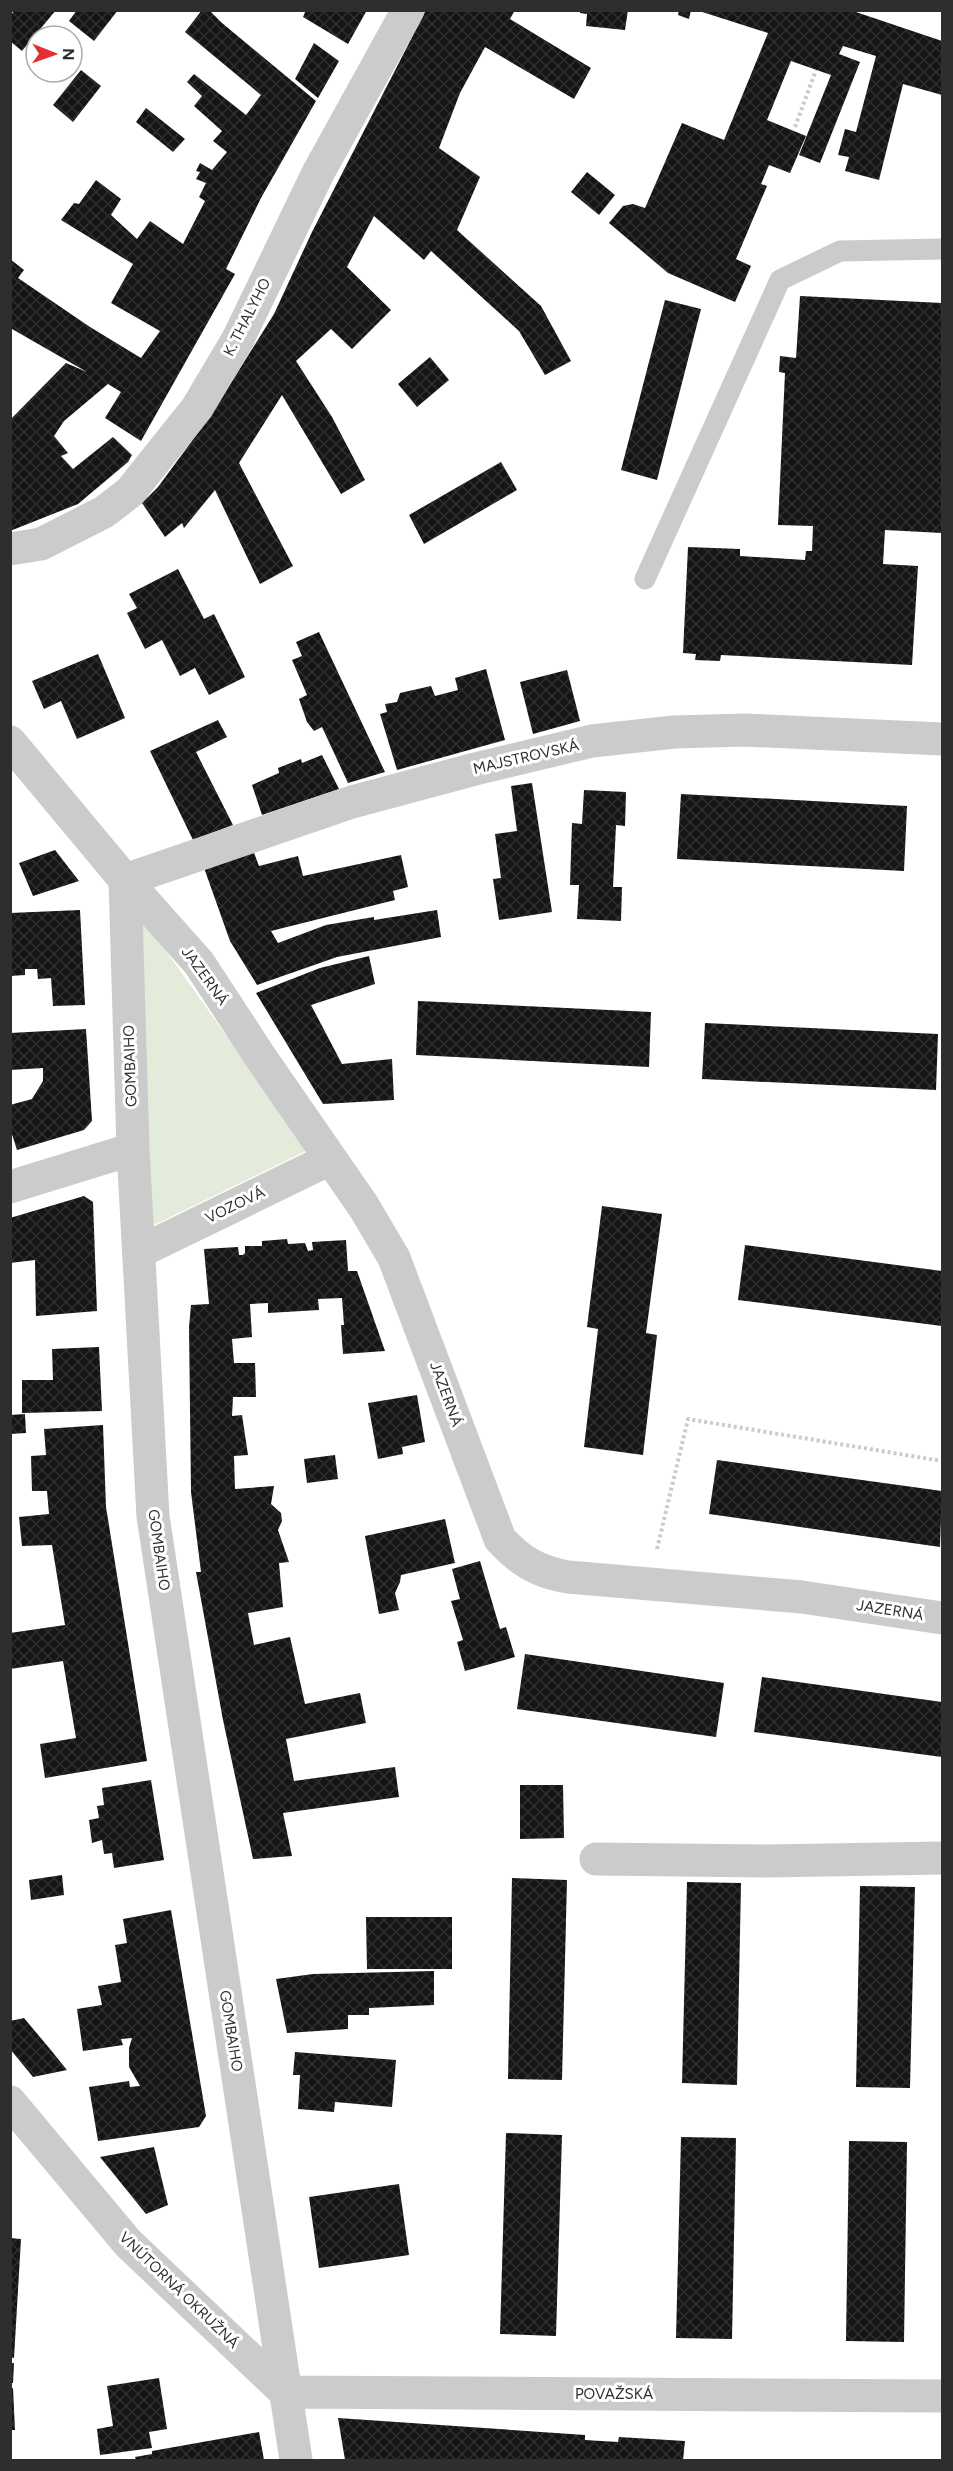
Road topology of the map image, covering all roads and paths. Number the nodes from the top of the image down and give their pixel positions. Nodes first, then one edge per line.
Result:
1 (408, 10) edge
2 (816, 70) dead end
3 (795, 127) dead end
4 (942, 249) edge
5 (10, 549) edge
6 (645, 579) dead end
7 (942, 739) edge
8 (10, 742) edge
9 (125, 880) junction
10 (133, 1149) junction
11 (330, 1159) junction
12 (10, 1187) edge
13 (139, 1252) junction
14 (942, 1461) edge
15 (650, 1583) junction
16 (942, 1618) edge
17 (942, 1858) edge
18 (596, 1859) dead end
19 (10, 2102) edge
20 (285, 2392) junction
21 (942, 2396) edge
22 (296, 2460) edge

1 - 5 street, K. THALYHO
2 - 3 path
4 - 6 lane
7 - 9 street, MAJSTROVSKÁ
8 - 9 street
9 - 10 street, GOMBAIHO
9 - 11 street, JAZERNÁ
10 - 12 street
10 - 13 street, GOMBAIHO
11 - 13 street, VOZOVÁ
11 - 15 street, JAZERNÁ
13 - 20 street, GOMBAIHO
14 - 15 path
15 - 16 street, JAZERNÁ
17 - 18 street
19 - 20 street, VNÚTORNÁ OKRUŽNÁ
20 - 21 street, POVAŽSKÁ
20 - 22 street

